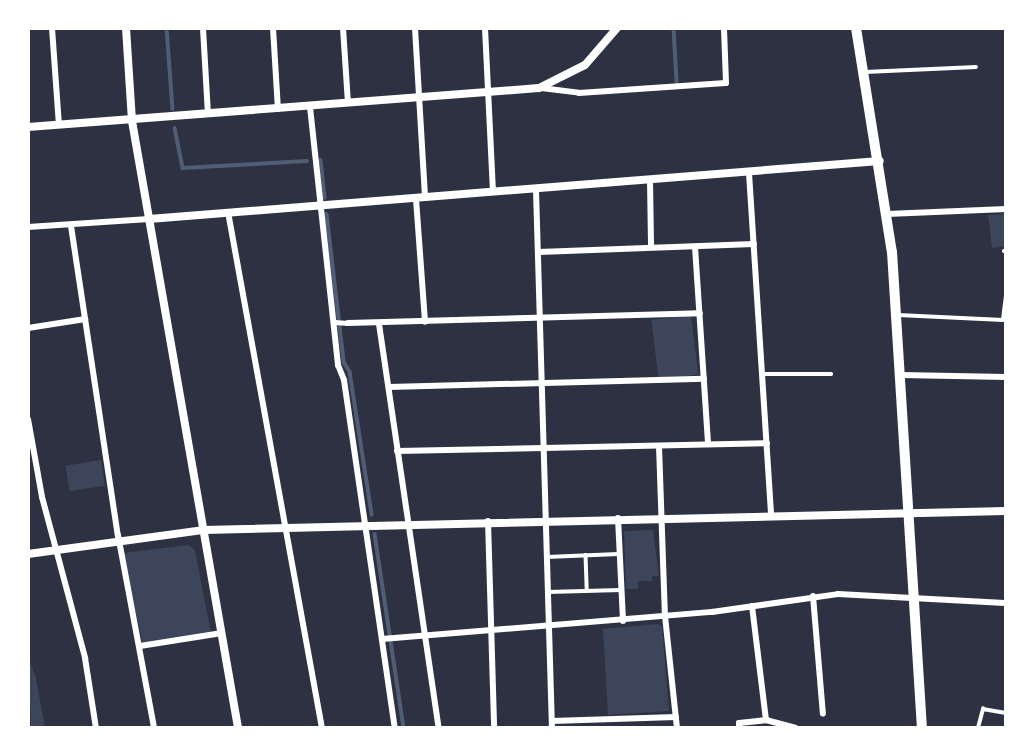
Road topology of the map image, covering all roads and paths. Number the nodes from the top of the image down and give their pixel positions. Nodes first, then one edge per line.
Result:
1 (52, 28) edge
2 (126, 28) edge
3 (203, 28) edge
4 (273, 28) edge
5 (343, 28) edge
6 (415, 28) edge
7 (485, 28) edge
8 (617, 28) edge
9 (724, 28) edge
10 (856, 28) edge
11 (976, 67) dead end
12 (865, 72) junction
13 (539, 88) junction
14 (489, 93) junction
15 (419, 99) junction
16 (348, 103) junction
17 (310, 107) junction
18 (278, 109) junction
19 (208, 114) junction
20 (132, 121) junction
21 (59, 125) junction
22 (28, 127) edge
23 (880, 162) junction
24 (748, 173) junction
25 (650, 180) junction
26 (536, 190) junction
27 (493, 192) junction
28 (420, 199) junction
29 (319, 207) junction
30 (1006, 209) edge
31 (228, 212) junction
32 (887, 214) junction
33 (149, 219) junction
34 (71, 226) junction
35 (28, 227) edge
36 (754, 244) junction
37 (650, 247) junction
38 (695, 247) junction
39 (540, 252) junction
40 (1006, 296) edge
41 (700, 313) junction
42 (897, 315) junction
43 (541, 317) junction
44 (85, 319) junction
45 (334, 322) junction
46 (425, 322) junction
47 (348, 323) joint
48 (379, 324) junction
49 (28, 328) edge
50 (763, 374) junction
51 (831, 374) dead end
52 (901, 375) junction
53 (1006, 377) edge
54 (704, 379) junction
55 (543, 382) junction
56 (389, 387) junction
57 (28, 419) edge
58 (767, 443) junction
59 (708, 444) junction
60 (659, 446) junction
61 (544, 447) junction
62 (397, 451) junction
63 (911, 511) junction
64 (1006, 511) edge
65 (771, 514) junction
66 (661, 517) junction
67 (618, 518) junction
68 (546, 520) junction
69 (488, 521) junction
70 (408, 523) junction
71 (366, 524) junction
72 (287, 528) junction
73 (204, 530) junction
74 (119, 542) junction
75 (59, 551) junction
76 (28, 554) edge
77 (619, 554) junction
78 (586, 555) junction
79 (547, 557) junction
80 (621, 590) junction
81 (587, 591) junction
82 (548, 592) junction
83 (813, 596) junction
84 (914, 600) junction
85 (1006, 603) edge
86 (752, 606) junction
87 (665, 616) junction
88 (623, 621) junction
89 (549, 625) junction
90 (493, 631) junction
91 (222, 633) junction
92 (425, 635) junction
93 (382, 639) junction
94 (141, 646) junction
95 (1006, 713) edge
96 (823, 714) dead end
97 (676, 717) junction
98 (766, 720) junction
99 (552, 724) edge
100 (96, 728) edge
101 (154, 728) edge
102 (238, 728) edge
103 (322, 728) edge
104 (395, 728) edge
105 (439, 728) edge
106 (494, 728) edge
107 (677, 728) edge
108 (739, 728) edge
109 (795, 728) edge
110 (922, 728) edge
111 (978, 728) edge

1 - 21 street
2 - 20 street
3 - 19 street
4 - 18 street
5 - 16 street
6 - 15 street
7 - 14 street
8 - 13 street
9 - 13 street
10 - 12 main road
11 - 12 lane
12 - 23 main road
13 - 14 street
14 - 15 street
14 - 27 street
15 - 16 street
15 - 28 street
16 - 17 street
17 - 18 street
17 - 29 street
18 - 19 street
19 - 20 street
20 - 21 street
20 - 33 street
21 - 22 street
23 - 24 street
23 - 32 main road
24 - 25 street
24 - 36 street
25 - 26 street
25 - 37 street
26 - 27 street
26 - 39 street
27 - 28 street
28 - 29 street
28 - 46 street
29 - 31 street
29 - 45 street
30 - 32 street
31 - 33 street
31 - 72 street
32 - 42 main road
33 - 34 street
33 - 73 street
34 - 35 street
34 - 44 street
36 - 38 street
36 - 50 street
37 - 38 street
37 - 39 street
38 - 41 street
39 - 43 street
40 - 42 lane
41 - 43 street
41 - 54 street
42 - 52 main road
43 - 46 street
43 - 55 street
44 - 49 street
44 - 74 street
45 - 47 street
45 - 71 street
46 - 48 street
47 - 48 street
48 - 56 street
50 - 51 lane
50 - 58 street
52 - 53 street
52 - 63 main road
54 - 55 street
54 - 59 street
55 - 56 street
55 - 61 street
56 - 62 street
57 - 75 street
58 - 59 street
58 - 65 street
59 - 60 street
60 - 61 street
60 - 66 street
61 - 62 street
61 - 68 street
62 - 70 street
63 - 64 street
63 - 65 street
63 - 84 main road
65 - 66 street
66 - 67 street
66 - 87 street
67 - 68 street
67 - 77 street
68 - 69 street
68 - 79 street
69 - 70 street
69 - 90 street
70 - 71 street
70 - 92 street
71 - 72 street
71 - 93 street
72 - 73 street
72 - 103 street
73 - 74 street
73 - 91 street
74 - 75 street
74 - 94 street
75 - 76 street
75 - 100 street
77 - 78 lane
77 - 80 street
78 - 79 lane
78 - 81 lane
79 - 82 street
80 - 81 lane
80 - 88 street
81 - 82 lane
82 - 89 street
83 - 84 street
83 - 86 street
83 - 96 street
84 - 85 street
84 - 110 main road
86 - 87 street
86 - 98 street
87 - 88 street
87 - 97 street
88 - 89 street
89 - 90 street
89 - 99 street
90 - 92 street
90 - 106 street
91 - 94 street
91 - 102 street
92 - 93 street
92 - 105 street
93 - 104 street
94 - 101 street
95 - 111 lane
97 - 99 street
97 - 107 street
98 - 108 street
98 - 109 street

